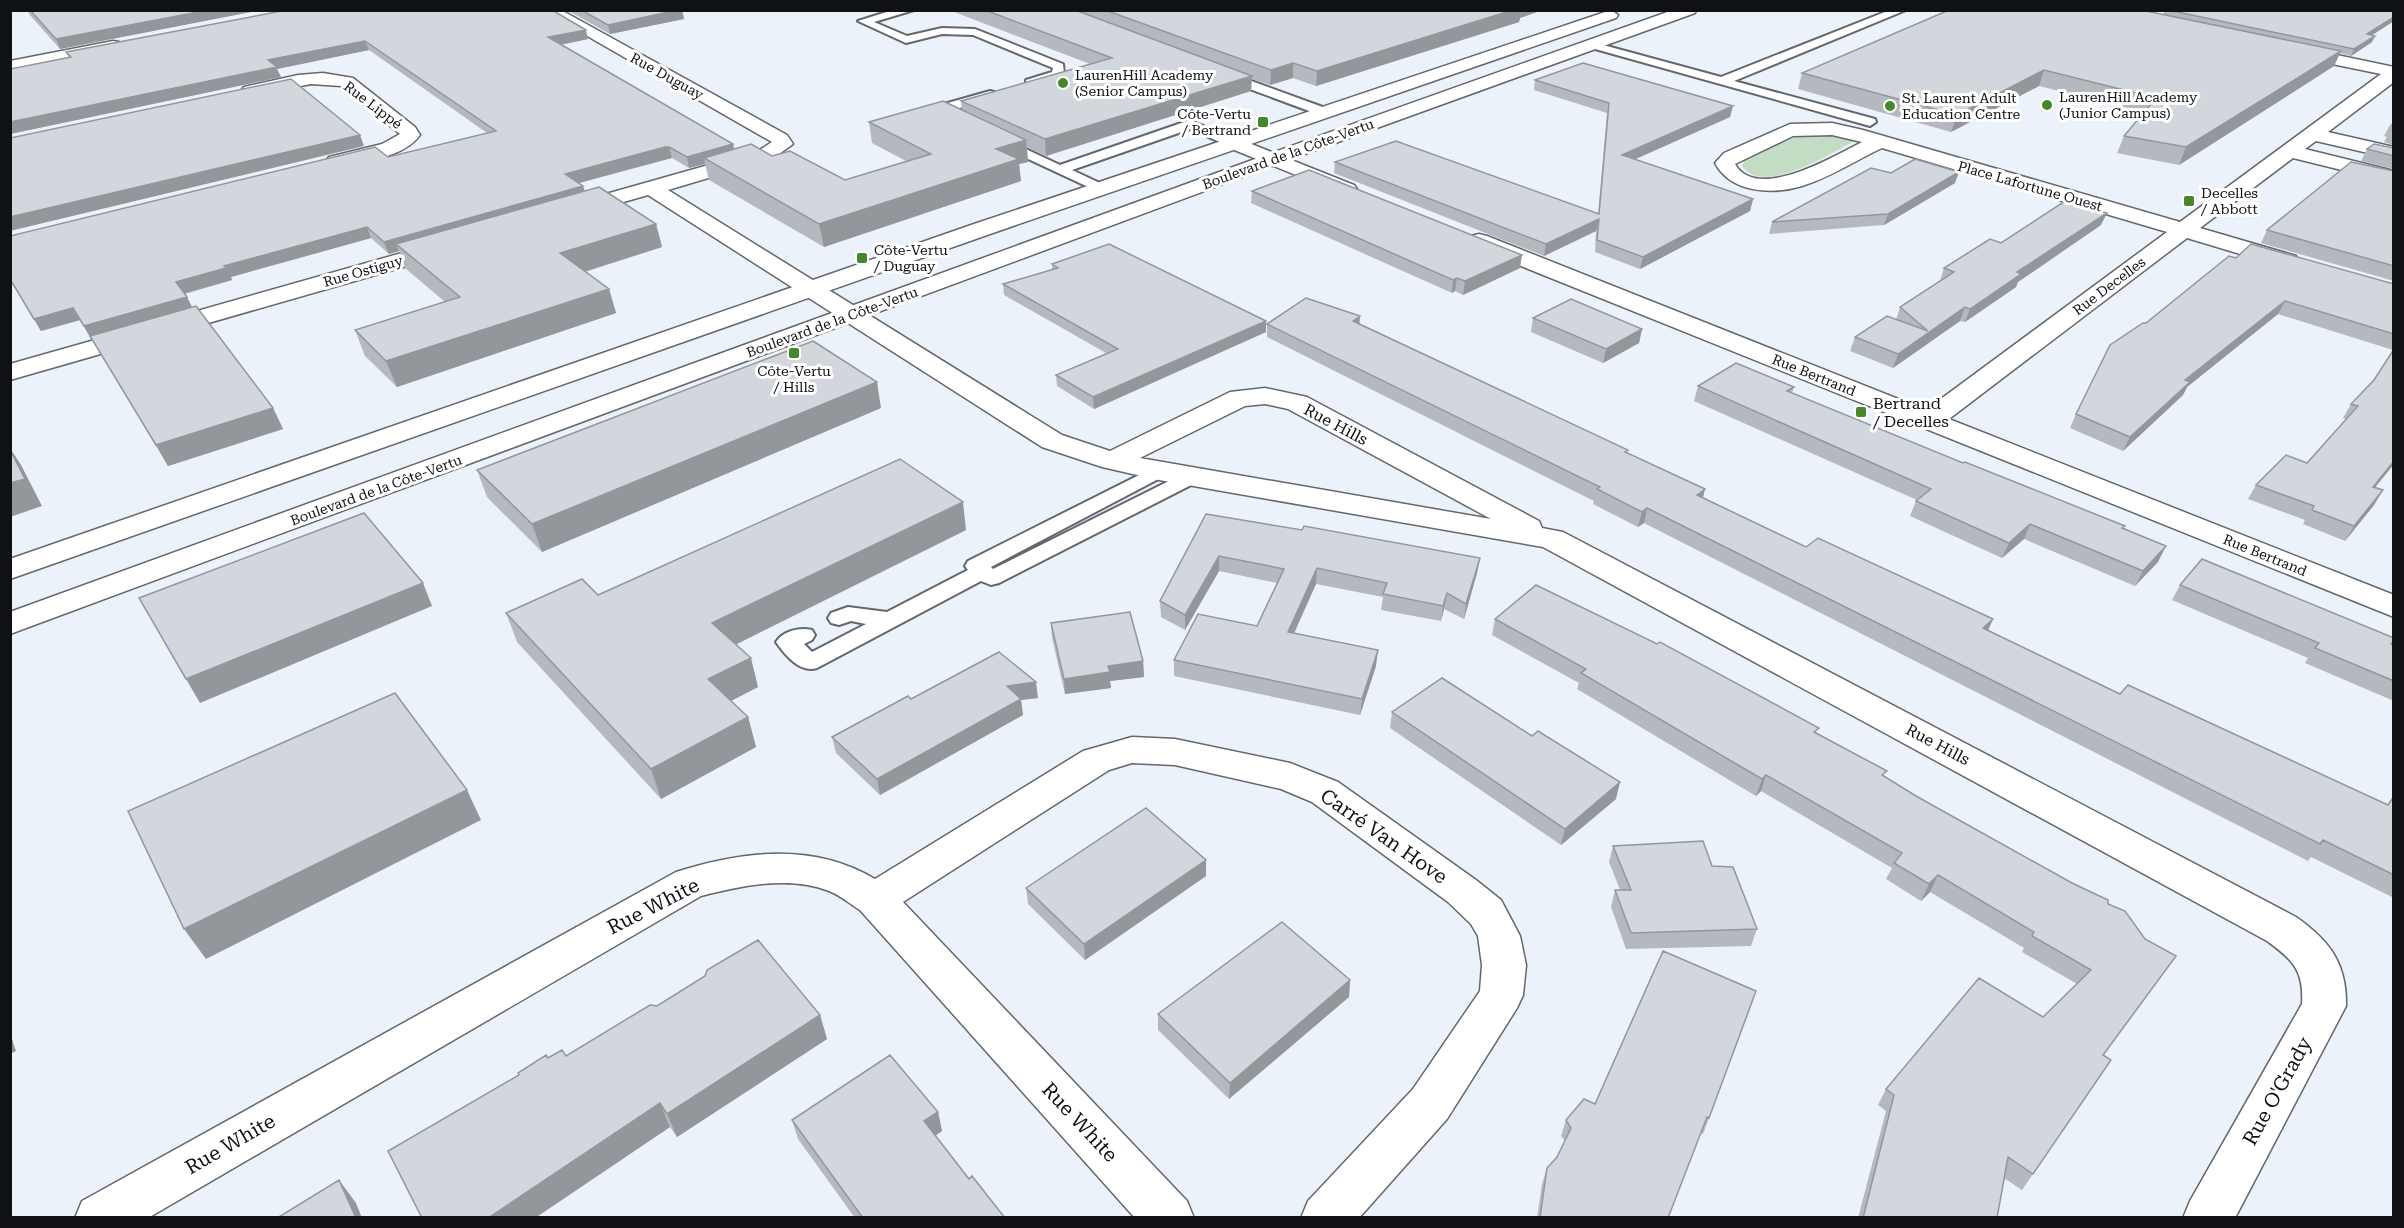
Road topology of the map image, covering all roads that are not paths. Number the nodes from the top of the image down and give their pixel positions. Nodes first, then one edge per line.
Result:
1 (549, 10) edge
2 (909, 10) edge
3 (1623, 10) edge
4 (1689, 10) edge
5 (1901, 10) edge
6 (132, 43) edge
7 (1592, 45) junction
8 (2279, 47) edge
9 (11, 65) edge
10 (1211, 71) edge
11 (2394, 72) edge
12 (1722, 81) junction
13 (1019, 87) edge
14 (998, 93) edge
15 (231, 95) edge
16 (1324, 112) junction
17 (955, 121) edge
18 (1870, 122) edge
19 (2312, 134) junction
20 (986, 136) edge
21 (1878, 142) junction
22 (1234, 143) junction
23 (2288, 151) junction
24 (2394, 153) edge
25 (1272, 159) junction
26 (320, 165) edge
27 (1059, 170) junction
28 (2394, 177) edge
29 (651, 188) junction
30 (1101, 189) junction
31 (1369, 197) edge
32 (560, 215) edge
33 (2182, 231) junction
34 (1457, 232) edge
35 (468, 241) edge
36 (2304, 266) edge
37 (810, 290) junction
38 (852, 315) junction
39 (10, 372) edge
40 (1929, 420) junction
41 (1112, 461) junction
42 (1159, 471) junction
43 (1192, 477) junction
44 (1055, 525) junction
45 (1073, 537) junction
46 (1552, 539) junction
47 (10, 570) edge
48 (984, 572) junction
49 (2394, 607) edge
50 (839, 618) dead end
51 (891, 620) junction
52 (10, 624) edge
53 (804, 635) dead end
54 (875, 899) junction
55 (2315, 960) joint
56 (100, 1218) edge
57 (1169, 1218) edge
58 (1326, 1218) edge
59 (2208, 1218) edge

1 - 29 street, Rue Duguay
2 - 13 lane
3 - 16 street, Boulevard de la Côte-Vertu
4 - 7 street, Boulevard de la Côte-Vertu
5 - 12 lane
6 - 9 street
7 - 12 lane
7 - 25 street, Boulevard de la Côte-Vertu
8 - 11 street
10 - 16 lane
11 - 19 street, Rue Decelles
12 - 18 lane
14 - 17 lane
15 - 26 street, Rue Lippé
16 - 22 street, Boulevard de la Côte-Vertu
19 - 23 street, Rue Decelles
19 - 24 street
20 - 27 lane
21 - 21 street, Place Lafortune Ouest
21 - 33 street, Place Lafortune Ouest
22 - 25 street
22 - 27 lane
22 - 30 street, Boulevard de la Côte-Vertu
23 - 28 street
23 - 33 street, Rue Decelles
25 - 31 street
25 - 38 street, Boulevard de la Côte-Vertu
27 - 30 lane
29 - 32 street
29 - 37 street
30 - 37 street, Boulevard de la Côte-Vertu
33 - 36 street, Place Lafortune Ouest
33 - 40 street, Rue Decelles
34 - 40 street, Rue Bertrand
35 - 39 street, Rue Ostiguy
37 - 38 street, Rue Hills
37 - 47 street, Boulevard de la Côte-Vertu
38 - 41 street, Rue Hills
38 - 52 street, Boulevard de la Côte-Vertu
40 - 49 street, Rue Bertrand
41 - 42 street, Rue Hills
41 - 46 street, Rue Hills
42 - 43 street, Rue Hills
42 - 44 lane
43 - 45 lane
43 - 46 street, Rue Hills
44 - 45 lane
44 - 48 lane
45 - 48 lane
46 - 55 street, Rue Hills
48 - 51 lane
50 - 51 lane
51 - 53 lane
54 - 56 street, Rue White
54 - 57 street, Rue White
54 - 58 street, Carré Van Hove
55 - 59 street, Rue O'Grady

